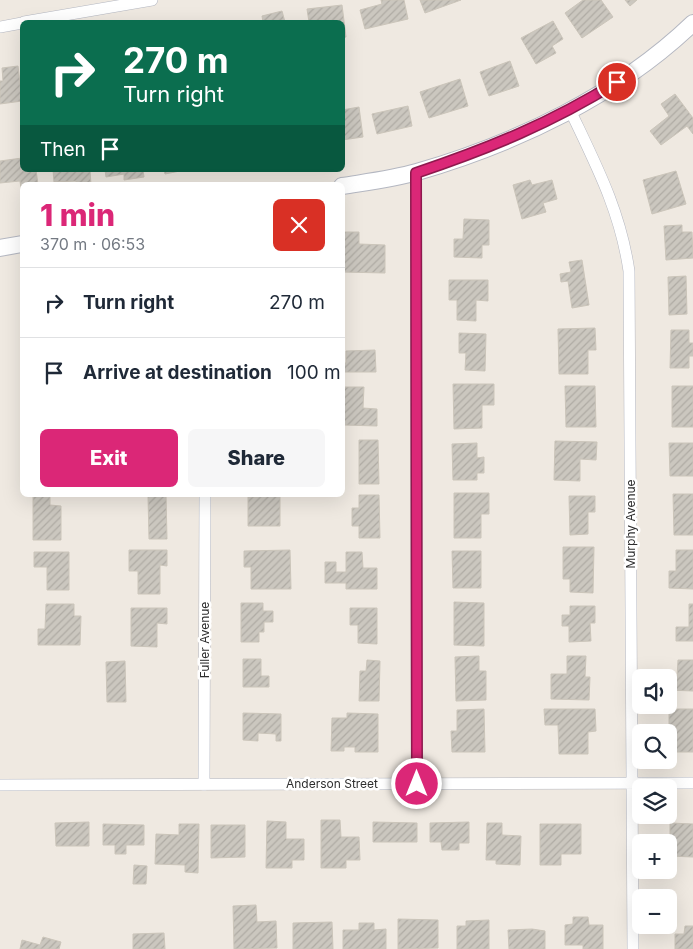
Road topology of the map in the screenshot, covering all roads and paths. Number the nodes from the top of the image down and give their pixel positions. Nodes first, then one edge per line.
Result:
1 (152, 0) edge
2 (40, 20) edge
3 (693, 23) edge
4 (20, 24) edge
5 (0, 27) edge
6 (570, 110) junction
7 (416, 173) junction
8 (345, 185) edge
9 (20, 244) edge
10 (0, 248) edge
11 (205, 497) edge
12 (632, 783) joint
13 (677, 783) edge
14 (693, 783) edge
15 (417, 784) junction
16 (0, 785) edge
17 (204, 785) junction
18 (632, 824) edge
19 (633, 949) edge

1 - 2 street
3 - 6 main road
4 - 5 street
6 - 7 main road
6 - 12 street, Murphy Avenue
7 - 8 main road
7 - 15 street
9 - 10 main road
11 - 17 street, Fuller Avenue
12 - 15 street, Anderson Street
13 - 14 street, Anderson Street
15 - 17 street, Anderson Street
16 - 17 street, Anderson Street
18 - 19 street, Murphy Avenue

